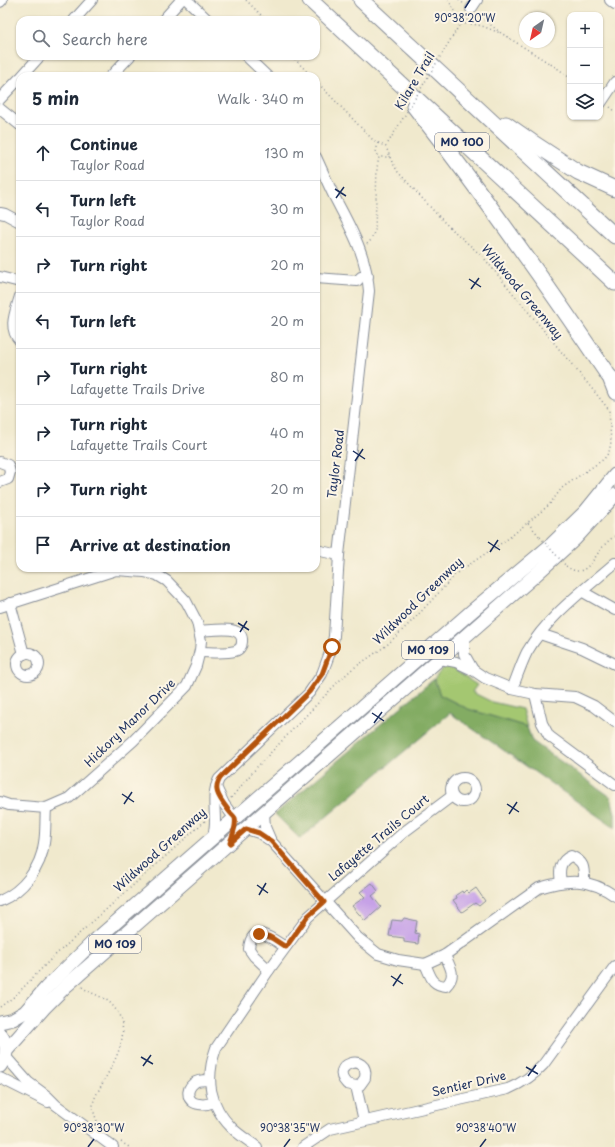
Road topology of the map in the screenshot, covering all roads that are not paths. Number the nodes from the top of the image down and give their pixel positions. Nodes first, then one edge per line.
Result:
1 (92, 0) edge
2 (181, 0) edge
3 (186, 0) edge
4 (310, 0) edge
5 (361, 0) edge
6 (477, 0) edge
7 (610, 0) edge
8 (615, 4) edge
9 (470, 9) road end
10 (78, 16) edge
11 (167, 16) edge
12 (204, 16) edge
13 (36, 60) edge
14 (126, 60) edge
15 (250, 60) edge
16 (386, 71) junction
17 (26, 72) edge
18 (115, 72) edge
19 (263, 72) edge
20 (16, 82) edge
21 (615, 82) edge
22 (467, 99) junction
23 (0, 100) edge
24 (603, 100) edge
25 (0, 109) edge
26 (16, 122) edge
27 (320, 166) edge
28 (615, 189) edge
29 (0, 213) edge
30 (16, 220) edge
31 (615, 236) edge
32 (365, 276) junction
33 (0, 278) edge
34 (320, 278) edge
35 (16, 281) edge
36 (615, 283) edge
37 (16, 310) edge
38 (16, 335) edge
39 (612, 379) edge
40 (615, 392) edge
41 (0, 462) edge
42 (615, 467) edge
43 (612, 478) edge
44 (0, 482) edge
45 (615, 495) edge
46 (320, 551) edge
47 (339, 555) junction
48 (615, 563) edge
49 (110, 572) edge
50 (144, 572) edge
51 (583, 592) junction
52 (10, 603) junction
53 (0, 606) edge
54 (615, 610) edge
55 (199, 631) junction
56 (540, 634) junction
57 (464, 639) junction
58 (200, 652) junction
59 (24, 654) dead end
60 (440, 659) junction
61 (615, 664) edge
62 (473, 670) junction
63 (512, 689) junction
64 (535, 694) junction
65 (615, 722) edge
66 (615, 785) edge
67 (216, 787) junction
68 (452, 796) dead end
69 (0, 802) edge
70 (46, 808) junction
71 (264, 813) junction
72 (235, 819) junction
73 (246, 829) junction
74 (213, 838) junction
75 (271, 841) junction
76 (230, 843) junction
77 (561, 882) junction
78 (584, 882) junction
79 (615, 896) edge
80 (0, 901) edge
81 (324, 902) junction
82 (286, 947) junction
83 (445, 955) junction
84 (425, 964) junction
85 (615, 966) edge
86 (269, 970) junction
87 (0, 1022) edge
88 (0, 1034) edge
89 (4, 1058) edge
90 (0, 1078) edge
91 (209, 1080) junction
92 (356, 1086) dead end
93 (214, 1102) junction
94 (56, 1105) junction
95 (364, 1122) junction
96 (115, 1143) edge
97 (257, 1147) edge
98 (303, 1147) edge

1 - 10 street
2 - 11 street
3 - 12 street
4 - 16 highway, MO 100
5 - 22 highway, MO 100
6 - 9 street
7 - 8 street
13 - 17 street
14 - 18 street
15 - 19 street
16 - 36 highway, MO 100
16 - 39 highway
20 - 23 street
21 - 24 street
22 - 28 highway
22 - 31 highway, MO 100
25 - 26 street
27 - 32 street, Taylor Road
29 - 30 street
32 - 34 street
32 - 47 street, Taylor Road
33 - 35 street
37 - 38 street
39 - 40 main road
41 - 44 street
42 - 43 main road
43 - 72 main road, MO 109
45 - 57 main road, MO 109
46 - 47 street
47 - 67 street, Taylor Road
48 - 51 street
49 - 52 street, Hickory Manor Drive
50 - 55 street, Hickory Manor Drive
51 - 54 street
51 - 56 street
52 - 53 street, Hickory Manor Drive
52 - 59 street
55 - 58 street, Hickory Manor Drive
55 - 58 street
56 - 61 street
56 - 63 street
57 - 60 main road, MO 109
57 - 62 street
58 - 70 street, Hickory Manor Drive
60 - 62 street
60 - 71 main road, MO 109
62 - 63 street
63 - 64 street
64 - 65 street
64 - 66 street
67 - 72 street
67 - 74 street, Taylor Road
68 - 81 street, Lafayette Trails Court
69 - 70 street, Hickory Manor Drive
70 - 80 street
71 - 73 main road, MO 109
71 - 75 street
72 - 74 main road, MO 109
72 - 76 main road
73 - 75 street
73 - 76 main road, MO 109
74 - 87 main road, MO 109
75 - 81 street
76 - 89 main road, MO 109
77 - 78 street
77 - 78 street
77 - 83 street
78 - 79 street
81 - 82 street, Lafayette Trails Court
81 - 84 street
82 - 86 street, Lafayette Trails Court
82 - 86 street
83 - 84 street
83 - 84 street
85 - 95 street, Sentier Drive
86 - 91 street, Lafayette Trails Court
88 - 89 main road
89 - 94 street
90 - 94 street
91 - 93 street, Lafayette Trails Court
91 - 93 street
92 - 95 street
93 - 97 street, Lafayette Trails Court
94 - 96 street
95 - 98 street, Sentier Drive

